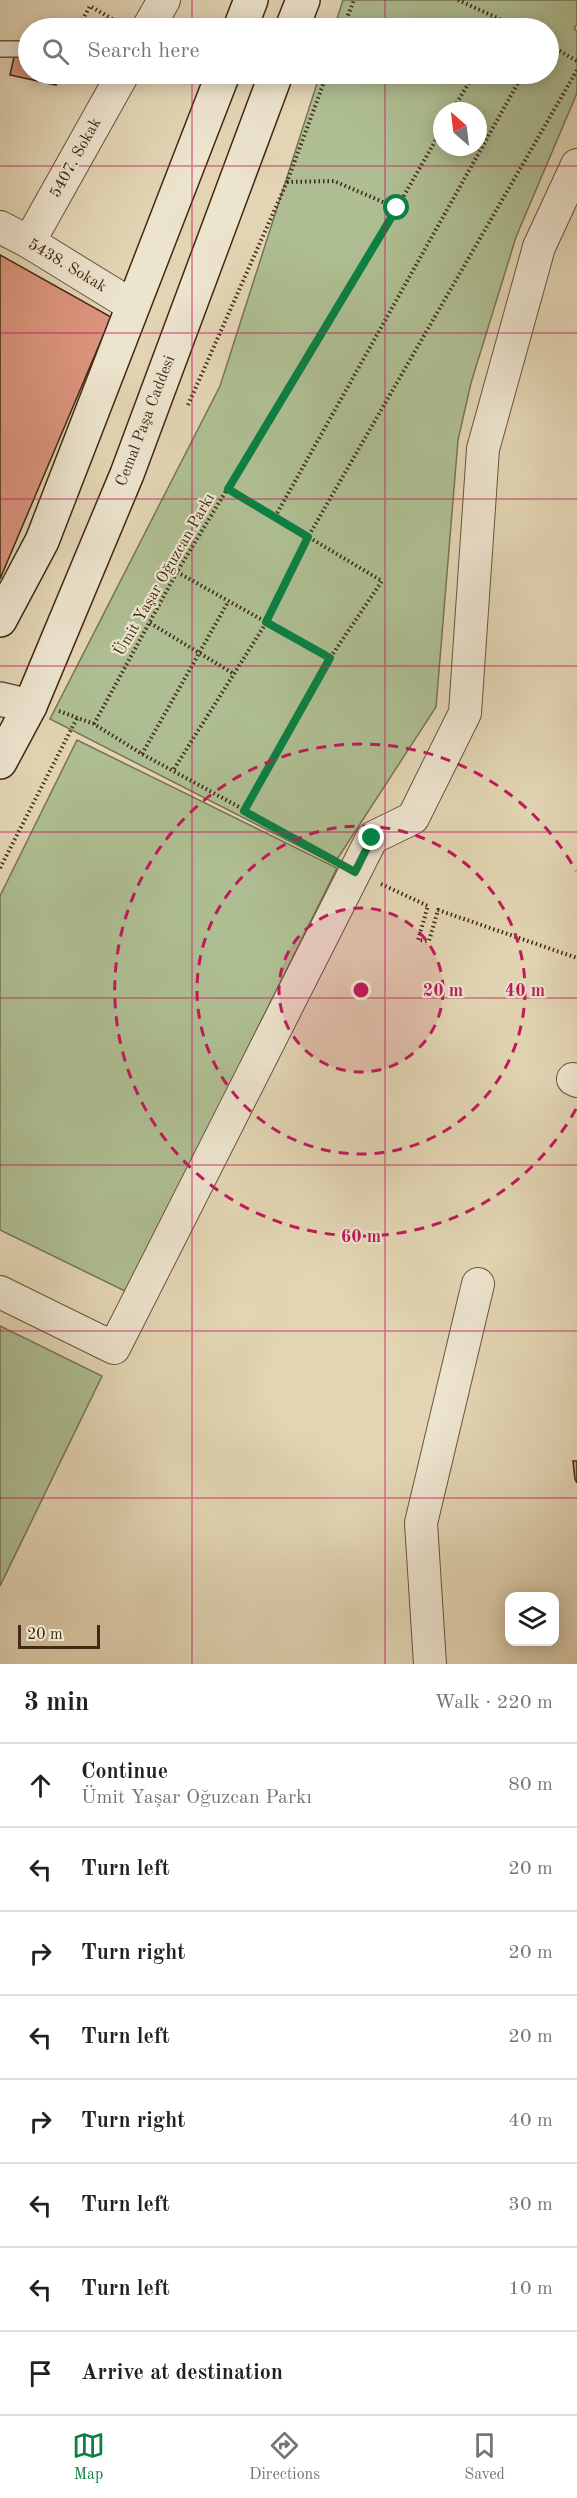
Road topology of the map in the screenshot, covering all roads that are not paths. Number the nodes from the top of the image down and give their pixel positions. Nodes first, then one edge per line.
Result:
1 (164, 0) edge
2 (251, 0) edge
3 (303, 0) edge
4 (154, 18) edge
5 (244, 18) edge
6 (296, 18) edge
7 (0, 49) edge
8 (18, 49) edge
9 (117, 84) edge
10 (219, 84) edge
11 (272, 84) edge
12 (577, 165) edge
13 (0, 227) edge
14 (29, 242) junction
15 (133, 306) junction
16 (0, 620) edge
17 (15, 702) edge
18 (0, 762) edge
19 (478, 1284) dead end
20 (0, 1292) edge
21 (430, 1664) edge

1 - 4 street
2 - 5 main road
3 - 6 main road
7 - 8 lane
9 - 14 street, 5407. Sokak
10 - 15 main road
11 - 17 main road, Cemal Paşa Caddesi
12 - 20 street
13 - 14 street, 5438. Sokak
14 - 15 street, 5438. Sokak
15 - 16 main road
17 - 18 main road, Cemal Paşa Caddesi
19 - 21 street

